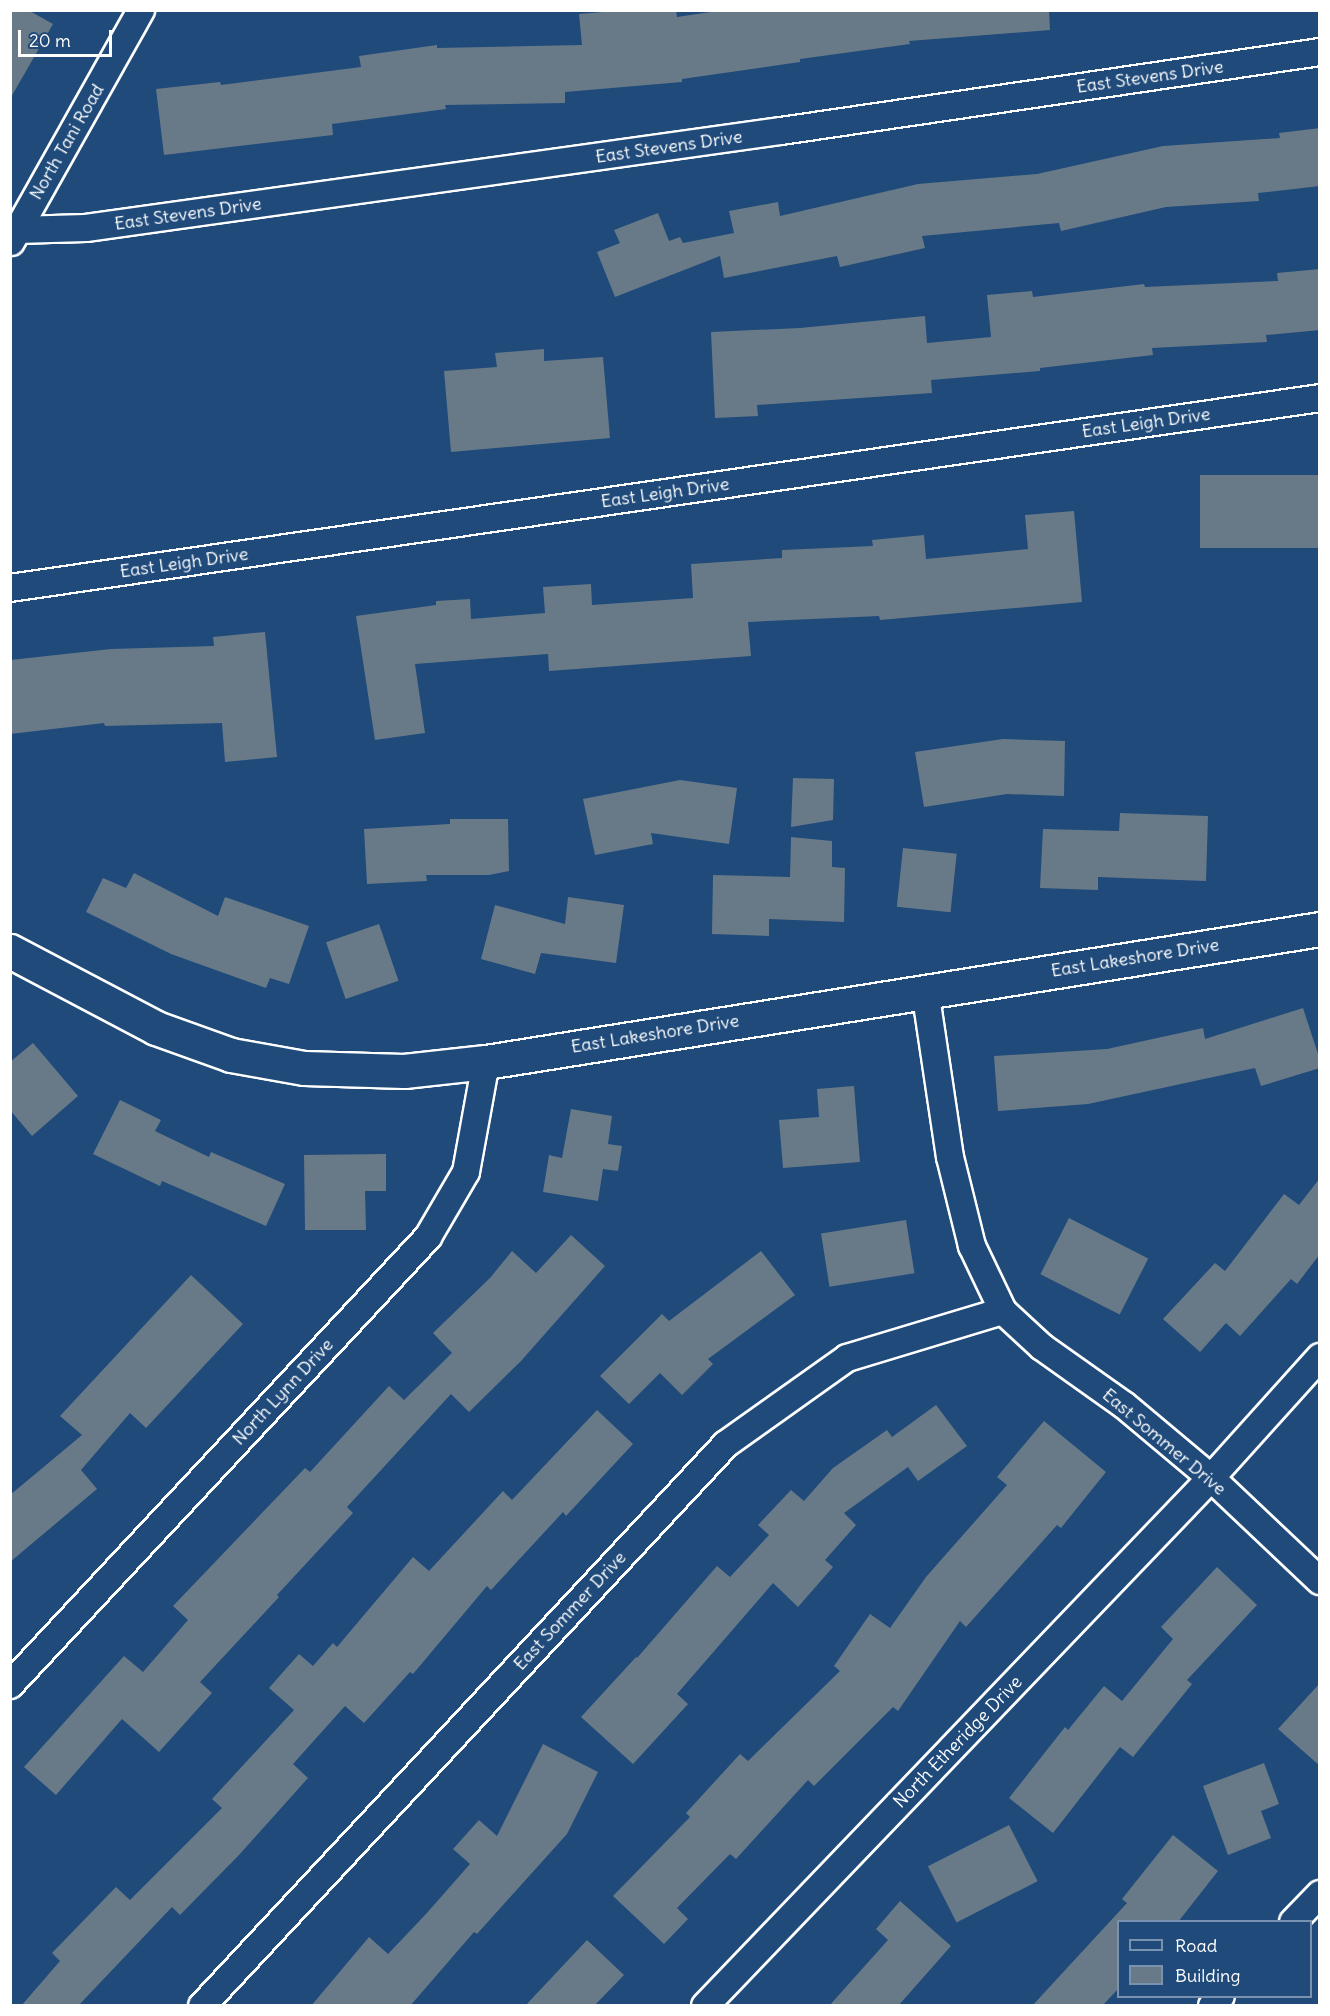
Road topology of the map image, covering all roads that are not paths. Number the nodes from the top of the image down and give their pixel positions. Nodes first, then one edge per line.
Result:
1 (141, 10) edge
2 (1320, 52) edge
3 (14, 236) edge
4 (1320, 398) edge
5 (10, 588) edge
6 (1320, 929) edge
7 (10, 951) edge
8 (925, 990) junction
9 (486, 1062) junction
10 (1002, 1311) junction
11 (1320, 1357) edge
12 (1211, 1478) junction
13 (1320, 1581) edge
14 (10, 1684) edge
15 (1320, 1894) edge
16 (1295, 1920) edge
17 (202, 2006) edge
18 (705, 2006) edge

1 - 3 street, North Tani Road
2 - 3 street, East Stevens Drive
4 - 5 street, East Leigh Drive
6 - 8 main road, East Lakeshore Drive
7 - 9 main road, East Lakeshore Drive
8 - 9 main road, East Lakeshore Drive
8 - 10 street, East Sommer Drive
9 - 14 street, North Lynn Drive
10 - 12 street, East Sommer Drive
10 - 17 street, East Sommer Drive
11 - 12 street, North Etheridge Drive
12 - 13 street, East Sommer Drive
12 - 18 street, North Etheridge Drive
15 - 16 street

